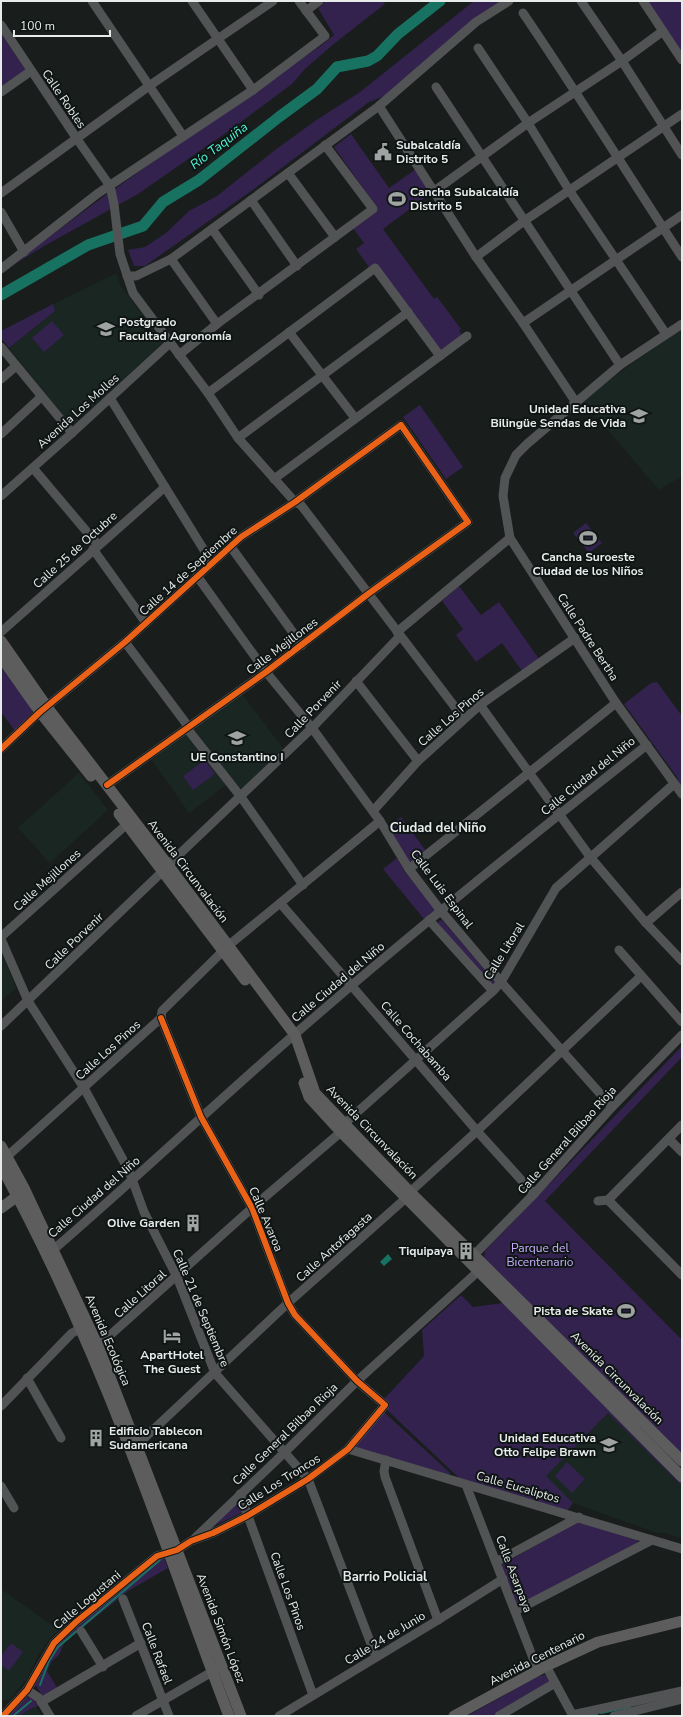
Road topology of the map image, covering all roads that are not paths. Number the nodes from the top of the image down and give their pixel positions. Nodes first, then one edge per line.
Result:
1 (92, 1) edge
2 (192, 1) edge
3 (273, 1) edge
4 (299, 1) edge
5 (318, 1) edge
6 (509, 1) edge
7 (581, 1) edge
8 (643, 1) edge
9 (306, 11) junction
10 (523, 13) dead end
11 (1, 25) edge
12 (663, 31) junction
13 (218, 40) junction
14 (478, 48) dead end
15 (622, 60) junction
16 (682, 60) edge
17 (31, 71) junction
18 (149, 86) junction
19 (436, 87) dead end
20 (253, 90) junction
21 (576, 91) junction
22 (1, 92) edge
23 (379, 106) junction
24 (682, 114) edge
25 (528, 123) junction
26 (663, 127) junction
27 (183, 136) junction
28 (77, 139) junction
29 (326, 146) junction
30 (682, 155) edge
31 (482, 156) junction
32 (617, 157) junction
33 (288, 173) junction
34 (110, 186) junction
35 (569, 190) junction
36 (433, 192) junction
37 (1, 193) edge
38 (251, 200) junction
39 (1, 212) edge
40 (682, 214) edge
41 (524, 221) junction
42 (663, 228) junction
43 (212, 229) junction
44 (335, 237) junction
45 (24, 252) junction
46 (476, 257) junction
47 (682, 257) edge
48 (171, 259) junction
49 (616, 260) junction
50 (297, 266) junction
51 (1, 269) edge
52 (127, 276) junction
53 (570, 291) junction
54 (259, 295) junction
55 (408, 312) junction
56 (523, 323) junction
57 (218, 324) junction
58 (682, 324) edge
59 (289, 332) junction
60 (666, 334) junction
61 (467, 336) dead end
62 (170, 343) junction
63 (1, 347) edge
64 (179, 355) junction
65 (440, 356) junction
66 (620, 365) junction
67 (16, 366) junction
68 (323, 376) junction
69 (1, 379) edge
70 (208, 393) junction
71 (42, 397) junction
72 (110, 398) junction
73 (575, 401) junction
74 (355, 418) junction
75 (72, 433) junction
76 (1, 434) edge
77 (238, 438) junction
78 (33, 468) junction
79 (274, 479) junction
80 (165, 487) junction
81 (1, 496) edge
82 (295, 502) junction
83 (468, 522) joint
84 (510, 538) junction
85 (96, 547) junction
86 (231, 547) junction
87 (212, 563) junction
88 (197, 576) junction
89 (368, 594) junction
90 (146, 623) junction
91 (1, 632) edge
92 (398, 634) junction
93 (575, 638) junction
94 (1, 641) edge
95 (125, 642) junction
96 (302, 645) junction
97 (1, 657) edge
98 (266, 672) junction
99 (356, 681) junction
100 (616, 703) junction
101 (480, 705) junction
102 (44, 709) junction
103 (464, 718) junction
104 (187, 727) junction
105 (312, 728) junction
106 (647, 745) junction
107 (1, 749) edge
108 (418, 761) junction
109 (528, 773) junction
110 (674, 784) junction
111 (107, 785) junction
112 (682, 794) edge
113 (241, 797) junction
114 (373, 811) junction
115 (560, 814) junction
116 (380, 822) junction
117 (127, 824) junction
118 (591, 858) junction
119 (166, 868) junction
120 (409, 869) junction
121 (304, 885) junction
122 (682, 892) edge
123 (281, 904) junction
124 (441, 911) junction
125 (429, 920) junction
126 (646, 923) junction
127 (1, 938) edge
128 (226, 948) junction
129 (619, 950) dead end
130 (682, 961) edge
131 (641, 976) junction
132 (501, 982) junction
133 (352, 986) junction
134 (493, 991) junction
135 (28, 1001) junction
136 (161, 1018) junction
137 (682, 1022) edge
138 (1, 1026) edge
139 (682, 1035) edge
140 (292, 1037) junction
141 (561, 1051) junction
142 (417, 1060) junction
143 (84, 1088) junction
144 (612, 1107) junction
145 (201, 1117) junction
146 (682, 1125) edge
147 (342, 1128) junction
148 (477, 1131) junction
149 (669, 1139) junction
150 (1, 1146) edge
151 (682, 1152) edge
152 (3, 1162) edge
153 (132, 1180) junction
154 (21, 1193) junction
155 (534, 1194) junction
156 (408, 1195) junction
157 (608, 1200) junction
158 (598, 1201) dead end
159 (1, 1208) edge
160 (252, 1208) junction
161 (53, 1250) junction
162 (471, 1257) junction
163 (482, 1268) junction
164 (682, 1275) edge
165 (177, 1277) junction
166 (288, 1303) junction
167 (80, 1329) junction
168 (98, 1346) junction
169 (215, 1373) junction
170 (27, 1378) junction
171 (357, 1380) junction
172 (385, 1404) joint
173 (1, 1406) edge
174 (61, 1438) dead end
175 (137, 1445) junction
176 (348, 1449) junction
177 (284, 1453) junction
178 (386, 1460) junction
179 (682, 1461) edge
180 (682, 1477) edge
181 (308, 1479) junction
182 (466, 1485) junction
183 (1, 1486) edge
184 (240, 1494) junction
185 (14, 1508) dead end
186 (247, 1516) junction
187 (580, 1517) junction
188 (652, 1540) junction
189 (191, 1541) junction
190 (682, 1549) edge
191 (173, 1552) junction
192 (496, 1562) junction
193 (503, 1579) junction
194 (123, 1599) dead end
195 (515, 1611) junction
196 (438, 1620) junction
197 (682, 1621) edge
198 (81, 1631) dead end
199 (141, 1643) junction
200 (376, 1657) junction
201 (103, 1667) junction
202 (222, 1667) junction
203 (542, 1669) junction
204 (212, 1672) junction
205 (555, 1683) junction
206 (27, 1690) junction
207 (682, 1691) edge
208 (313, 1695) junction
209 (682, 1699) edge
210 (163, 1700) junction
211 (42, 1702) junction
212 (4, 1711) edge
213 (50, 1716) edge
214 (136, 1716) edge
215 (169, 1716) edge
216 (229, 1716) edge
217 (241, 1716) edge
218 (279, 1716) edge
219 (454, 1716) edge
220 (499, 1716) edge
221 (572, 1716) edge
222 (614, 1716) edge

1 - 18 street
2 - 13 street
3 - 13 street
4 - 9 street
5 - 9 street
6 - 23 street
7 - 15 street
8 - 12 street
9 - 20 street
10 - 21 street
11 - 17 street, Calle Robles
12 - 15 street
12 - 16 street
13 - 18 street
13 - 20 street
14 - 25 street
15 - 21 street
15 - 26 street
17 - 22 street
17 - 28 street, Calle Robles
18 - 27 street
18 - 28 street
19 - 31 street
20 - 27 street
21 - 25 street
21 - 32 street
23 - 29 street
23 - 36 street
24 - 26 street
25 - 31 street
25 - 35 street
26 - 30 street
26 - 32 street
27 - 34 street
28 - 34 street, Calle Robles
28 - 37 street
29 - 33 street
29 - 44 street
31 - 36 street
31 - 41 street
32 - 35 street
32 - 42 street
33 - 38 street
33 - 44 street
34 - 45 street
34 - 52 street
35 - 41 street
35 - 49 street
36 - 46 street
38 - 43 street
38 - 50 street
39 - 45 street
40 - 42 street
41 - 46 street
41 - 53 street
42 - 47 street
42 - 49 street
43 - 48 street
43 - 54 street
44 - 50 street
45 - 51 street
46 - 56 street
48 - 52 street
48 - 57 street
49 - 53 street
49 - 60 street
50 - 54 street
52 - 62 street
53 - 56 street
53 - 66 street
54 - 57 street
55 - 59 street
55 - 65 street
55 - 68 street
56 - 73 street
57 - 64 street
58 - 60 street, Calle Padre Bertha
59 - 68 street
59 - 70 street
60 - 66 street, Calle Padre Bertha
61 - 65 street
62 - 64 street
62 - 72 street, Avenida Los Molles
63 - 67 street
64 - 70 street
65 - 74 street
66 - 73 street, Calle Padre Bertha
67 - 69 street
67 - 71 street
68 - 74 street
68 - 77 street
70 - 77 street
71 - 75 street
71 - 76 street
72 - 75 street, Avenida Los Molles
72 - 80 street
73 - 84 street, Calle Padre Bertha
74 - 79 street
75 - 78 street, Avenida Los Molles
77 - 79 street
78 - 81 street, Avenida Los Molles
78 - 85 street
79 - 82 street
80 - 85 street, Calle 25 de Octubre
80 - 87 street
82 - 83 street, Calle 14 de Septiembre
82 - 86 street, Calle 14 de Septiembre
82 - 89 street
83 - 89 street, Calle Mejillones
84 - 92 street, Calle Porvenir
84 - 93 street, Calle Padre Bertha
85 - 90 street
85 - 91 street, Calle 25 de Octubre
86 - 87 street, Calle 14 de Septiembre
86 - 96 street
87 - 88 street, Calle 14 de Septiembre
88 - 90 street, Calle 14 de Septiembre
88 - 98 street, Calle Luis Espinal
89 - 92 street
89 - 96 street, Calle Mejillones
90 - 95 street, Calle 14 de Septiembre
92 - 99 street, Calle Porvenir
92 - 103 street
93 - 100 street, Calle Padre Bertha
93 - 101 street, Calle Los Pinos
94 - 102 main road, Avenida Circunvalación
95 - 102 street, Calle 14 de Septiembre
95 - 104 street
96 - 98 street, Calle Mejillones
97 - 102 main road, Avenida Circunvalación
98 - 104 street, Calle Mejillones
98 - 105 street, Calle Luis Espinal
99 - 105 street, Calle Porvenir
99 - 108 street
100 - 106 street, Calle Padre Bertha
100 - 109 street
101 - 103 street, Calle Los Pinos
101 - 109 street
102 - 107 street, Calle 14 de Septiembre
102 - 111 main road, Avenida Circunvalación
102 - 117 main road, Avenida Circunvalación
103 - 108 street, Calle Los Pinos
104 - 111 street, Calle Mejillones
104 - 113 street
105 - 113 street, Calle Porvenir
105 - 114 street, Calle Luis Espinal
106 - 110 street, Calle Padre Bertha
106 - 115 street, Calle Ciudad del Niño
108 - 114 street, Calle Los Pinos
109 - 115 street
109 - 120 street
110 - 112 street, Calle Padre Bertha
110 - 118 street, Calle Litoral
111 - 119 main road, Avenida Circunvalación
113 - 119 street, Calle Porvenir
113 - 121 street
114 - 116 street, Calle Luis Espinal
115 - 118 street
115 - 124 street, Calle Ciudad del Niño
116 - 120 street, Calle Luis Espinal
116 - 121 street, Calle Los Pinos
117 - 119 main road, Avenida Circunvalación
117 - 127 street, Calle Mejillones
118 - 126 street
118 - 132 street, Calle Litoral
119 - 128 main road, Avenida Circunvalación
119 - 135 street, Calle Porvenir
120 - 124 street, Calle Luis Espinal
121 - 123 street, Calle Los Pinos
122 - 126 street
123 - 128 street, Calle Los Pinos
123 - 133 street, Calle Cochabamba
124 - 125 street, Calle Ciudad del Niño
124 - 132 street, Calle Luis Espinal
125 - 133 street, Calle Ciudad del Niño
125 - 134 street
126 - 130 street
127 - 135 street, Calle 21 de Septiembre
128 - 136 street, Calle Los Pinos
128 - 140 main road, Avenida Circunvalación
129 - 131 street
131 - 137 street
131 - 141 street, Calle Antofagasta
132 - 134 street, Calle Litoral
132 - 141 street, Calle Luis Espinal
133 - 140 street, Calle Ciudad del Niño
133 - 142 street, Calle Cochabamba
134 - 142 street, Calle Litoral
135 - 138 street, Calle Porvenir
135 - 143 street, Calle 21 de Septiembre
136 - 143 street, Calle Los Pinos
136 - 145 street, Calle Avaroa
139 - 144 street, Calle General Bilbao Rioja
140 - 145 street, Calle Ciudad del Niño
140 - 147 main road, Avenida Circunvalación
141 - 144 street, Calle Luis Espinal
141 - 148 street, Calle Antofagasta
142 - 147 street, Calle Litoral
142 - 148 street, Calle Cochabamba
143 - 152 street, Calle Los Pinos
143 - 153 street, Calle 21 de Septiembre
144 - 155 street, Calle General Bilbao Rioja
145 - 153 street, Calle Ciudad del Niño
145 - 160 street, Calle Avaroa
146 - 149 street
147 - 156 main road, Avenida Circunvalación
147 - 160 street, Calle Litoral
148 - 155 street, Calle Cochabamba
148 - 156 street, Calle Antofagasta
149 - 151 street
149 - 157 street
150 - 152 main road, Avenida Ecológica
152 - 154 main road, Avenida Ecológica
153 - 161 street, Calle Ciudad del Niño
153 - 165 street, Calle 21 de Septiembre
154 - 159 main road
154 - 161 main road, Avenida Ecológica
154 - 167 main road, Avenida Ecológica
155 - 162 street, Calle General Bilbao Rioja
156 - 162 main road, Avenida Circunvalación
156 - 166 street, Calle Antofagasta
157 - 158 street
157 - 164 street
160 - 165 street, Calle Litoral
160 - 166 street, Calle Avaroa
161 - 168 main road, Avenida Ecológica
162 - 163 main road, Avenida Circunvalación
163 - 171 street, Calle General Bilbao Rioja
163 - 179 main road, Avenida Circunvalación
163 - 180 main road, Avenida Circunvalación
165 - 168 street, Calle Litoral
165 - 169 street, Calle 21 de Septiembre
166 - 169 street, Calle Antofagasta
166 - 171 street, Calle Avaroa
167 - 170 street
167 - 191 main road, Avenida Ecológica
168 - 175 main road, Avenida Ecológica
169 - 175 street, Calle Antofagasta
169 - 177 street, Calle 21 de Septiembre
170 - 173 street
170 - 174 street
171 - 172 street, Calle Avaroa
171 - 177 street, Calle General Bilbao Rioja
172 - 176 street, Calle Los Troncos
175 - 191 main road, Avenida Ecológica
176 - 178 street, Calle Eucaliptos
176 - 181 street, Calle Los Troncos
177 - 181 street, Calle 21 de Septiembre
177 - 184 street, Calle General Bilbao Rioja
178 - 182 street, Calle Eucaliptos
178 - 196 street
181 - 186 street, Calle Los Troncos
181 - 200 street, Calle 21 de Septiembre
182 - 187 street, Calle Eucaliptos
182 - 192 street, Calle Asarpaya
183 - 185 street
184 - 186 street, Calle Los Pinos
184 - 189 street, Calle General Bilbao Rioja
186 - 189 street, Calle Los Troncos
186 - 208 street, Calle Los Pinos
187 - 188 street, Calle Eucaliptos
187 - 192 street
188 - 190 street, Calle Eucaliptos
188 - 195 street
189 - 191 street, Calle Los Troncos
191 - 202 main road, Avenida Simón López
191 - 204 main road, Avenida Simón López
191 - 206 street, Calle Logustani
192 - 193 street, Calle Asarpaya
193 - 195 street, Calle Asarpaya
193 - 196 street, Calle 24 de Junio
194 - 199 street, Calle Rafael
195 - 203 street, Calle Asarpaya
196 - 200 street, Calle 24 de Junio
197 - 203 main road, Avenida Centenario
198 - 201 street
199 - 201 street
199 - 210 street, Calle Rafael
200 - 208 street, Calle 24 de Junio
201 - 211 street
202 - 204 street
202 - 217 main road, Avenida Simón López
203 - 205 street, Calle Asarpaya
203 - 219 main road, Avenida Centenario
204 - 210 street
204 - 216 main road, Avenida Simón López
205 - 220 street
205 - 221 street, Calle Asarpaya
206 - 211 street
206 - 212 street, Calle Logustani
207 - 221 street
208 - 218 street, Calle 24 de Junio
209 - 222 street
210 - 214 street
210 - 215 street, Calle Rafael
211 - 213 street

